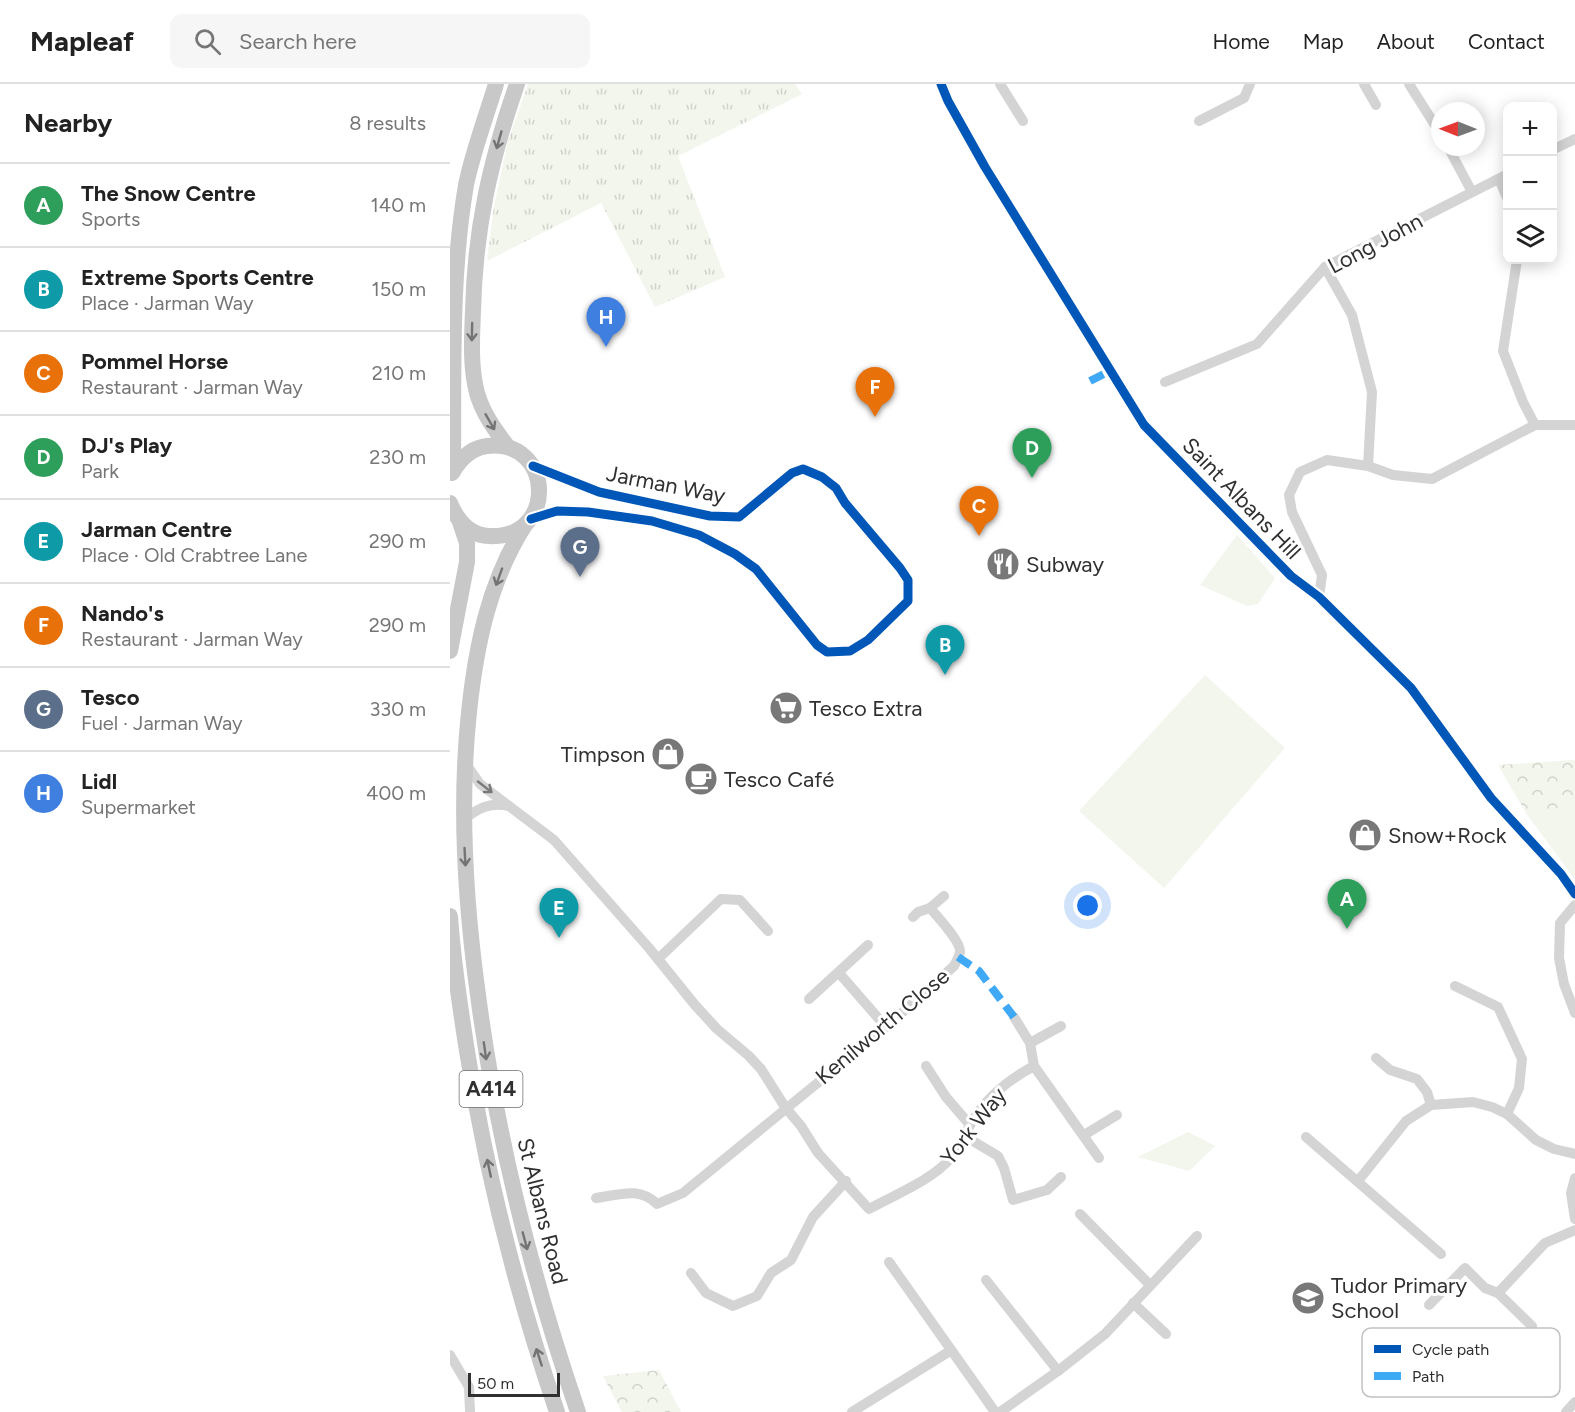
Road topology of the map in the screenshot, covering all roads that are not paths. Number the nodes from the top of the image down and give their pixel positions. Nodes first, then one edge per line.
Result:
1 (496, 84) edge
2 (517, 84) edge
3 (941, 84) edge
4 (1000, 84) edge
5 (1250, 84) edge
6 (1364, 84) edge
7 (1409, 84) edge
8 (1376, 105) dead end
9 (1431, 119) edge
10 (1023, 121) dead end
11 (1199, 121) dead end
12 (1575, 139) edge
13 (1557, 148) edge
14 (1453, 156) edge
15 (1503, 176) edge
16 (466, 184) junction
17 (1472, 192) junction
18 (450, 257) edge
19 (1516, 264) edge
20 (1325, 267) junction
21 (1165, 382) dead end
22 (1535, 424) junction
23 (1575, 426) edge
24 (508, 447) junction
25 (533, 466) junction
26 (1368, 466) junction
27 (452, 476) edge
28 (450, 503) edge
29 (460, 522) junction
30 (528, 522) junction
31 (1319, 597) junction
32 (450, 650) edge
33 (465, 761) junction
34 (512, 807) junction
35 (464, 820) junction
36 (1575, 894) edge
37 (944, 896) dead end
38 (1575, 905) edge
39 (930, 908) junction
40 (450, 916) edge
41 (913, 917) dead end
42 (768, 931) dead end
43 (868, 945) dead end
44 (658, 959) junction
45 (839, 974) junction
46 (1455, 986) dead end
47 (809, 999) dead end
48 (1575, 1013) edge
49 (1014, 1017) dead end
50 (886, 1026) junction
51 (1061, 1026) dead end
52 (1030, 1043) junction
53 (1376, 1058) dead end
54 (926, 1066) dead end
55 (1034, 1066) junction
56 (1431, 1105) junction
57 (785, 1107) junction
58 (1508, 1114) junction
59 (1118, 1115) dead end
60 (970, 1125) junction
61 (1084, 1135) junction
62 (966, 1137) junction
63 (1306, 1137) dead end
64 (1575, 1154) edge
65 (1099, 1158) dead end
66 (1061, 1177) dead end
67 (1575, 1178) edge
68 (846, 1181) junction
69 (1358, 1181) junction
70 (596, 1198) dead end
71 (1080, 1214) dead end
72 (1575, 1220) edge
73 (1575, 1230) edge
74 (1197, 1236) dead end
75 (1441, 1254) dead end
76 (889, 1262) dead end
77 (691, 1273) dead end
78 (986, 1280) dead end
79 (1150, 1285) junction
80 (1498, 1293) junction
81 (1133, 1303) junction
82 (1429, 1305) dead end
83 (1532, 1326) dead end
84 (1166, 1334) dead end
85 (950, 1351) junction
86 (450, 1355) edge
87 (1058, 1371) junction
88 (1575, 1401) edge
89 (470, 1412) edge
90 (557, 1412) edge
91 (578, 1412) edge
92 (852, 1412) edge
93 (998, 1412) edge
94 (1566, 1412) edge

1 - 16 main road
2 -> 24 main road
3 - 31 street, Saint Albans Hill
4 - 10 street
5 - 11 street
6 - 8 street
7 - 9 street
12 - 13 street
14 - 17 street
15 - 17 street, Long John
16 - 18 main road
16 - 27 main road
17 - 20 street, Long John
19 - 22 street
20 - 21 street, Long John
20 - 26 street
22 - 23 street
22 - 26 street
24 - 25 main road
24 - 27 main road
25 - 30 main road, St Albans Road
25 - 30 street, Jarman Way
26 - 31 street
28 - 29 main road
29 - 30 main road
29 - 32 main road
30 -> 33 main road, St Albans Road / A414
31 - 36 street, Saint Albans Hill
33 -> 34 street, York Way
33 - 35 main road, St Albans Road / A414
34 - 35 street
34 - 44 street, York Way
35 -> 91 main road, St Albans Road / A414
37 - 39 street
38 - 48 street
39 - 41 street
39 - 50 street, Kenilworth Close
90 -> 40 main road, St Albans Road / A414
42 - 44 street
43 - 45 street
44 - 57 street, York Way
45 - 47 street
45 - 50 street
46 - 58 street
49 - 52 street
50 - 57 street, Kenilworth Close
51 - 52 street
52 - 55 street
53 - 56 street
54 - 60 street
55 - 60 street, York Way
55 - 61 street
56 - 58 street
56 - 69 street
57 - 68 street, York Way
57 - 70 street, Kenilworth Close
58 - 64 street
59 - 61 street
60 - 62 street, York Way
61 - 65 street
62 - 66 street
62 - 68 street, York Way
63 - 69 street
67 - 72 street
68 - 77 street
69 - 75 street
71 - 79 street
73 - 80 street
74 - 79 street
76 - 85 street
78 - 87 street
79 - 81 street
80 - 82 street
80 - 83 street
81 - 84 street
81 - 87 street
85 - 92 street
85 - 93 street
86 - 89 street
87 - 93 street
88 - 94 street

